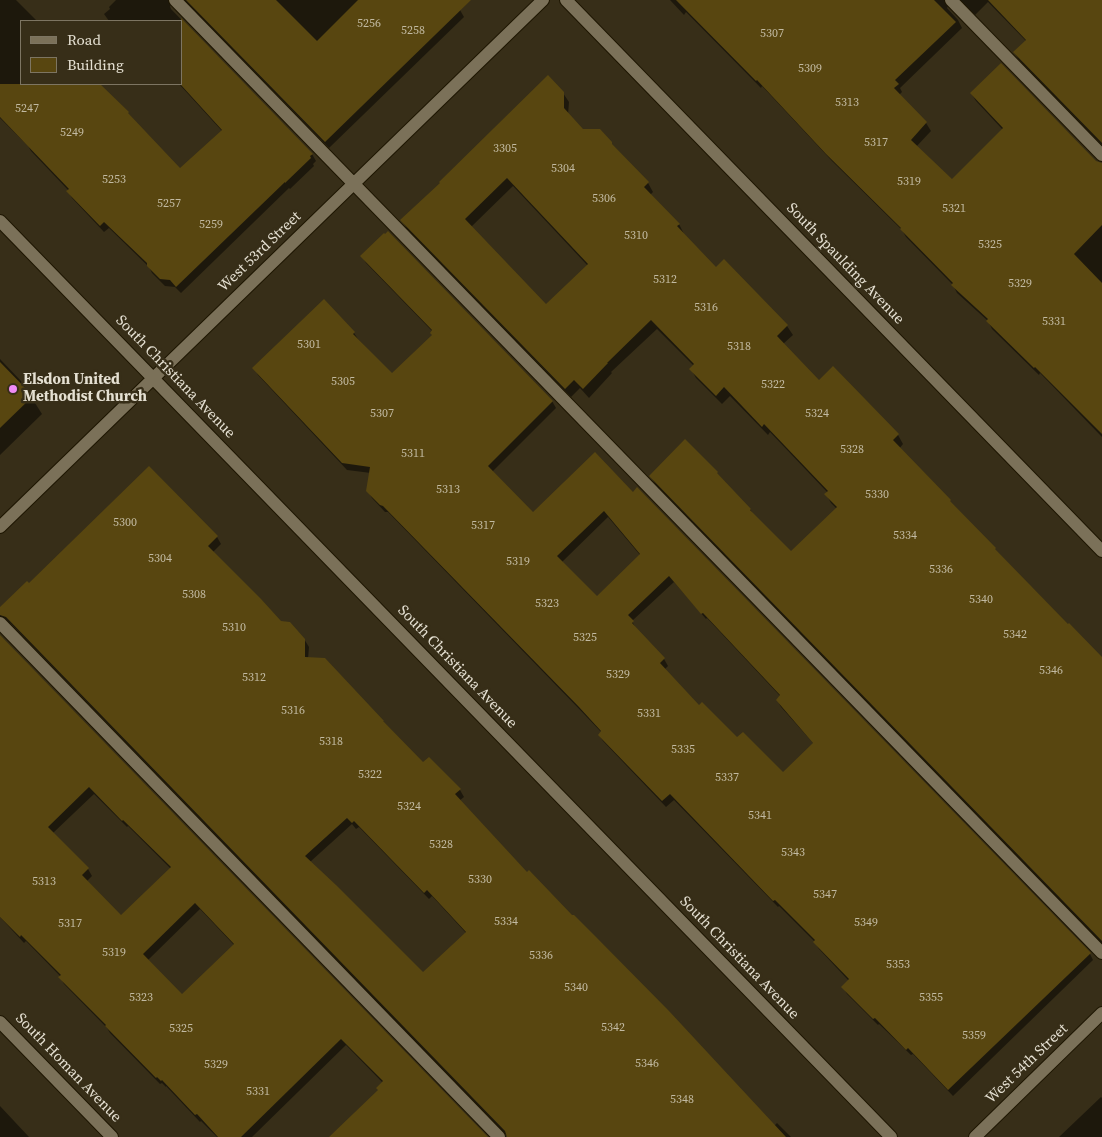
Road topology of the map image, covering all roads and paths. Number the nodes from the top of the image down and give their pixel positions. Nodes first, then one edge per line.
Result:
1 (175, 0) edge
2 (543, 0) edge
3 (566, 0) edge
4 (951, 0) edge
5 (1102, 155) edge
6 (354, 184) junction
7 (0, 220) edge
8 (154, 378) junction
9 (0, 527) edge
10 (1102, 550) edge
11 (0, 623) edge
12 (1102, 953) edge
13 (1102, 1013) edge
14 (0, 1022) edge
15 (112, 1137) edge
16 (499, 1137) edge
17 (891, 1137) edge
18 (975, 1137) edge

1 - 6 street
2 - 6 street, West 53rd Street
3 - 10 street, South Spaulding Avenue
4 - 5 street
6 - 8 street, West 53rd Street
6 - 12 street
7 - 8 street, South Christiana Avenue
8 - 9 street, West 53rd Street
8 - 17 street, South Christiana Avenue
11 - 16 street
13 - 18 street, West 54th Street
14 - 15 street, South Homan Avenue

